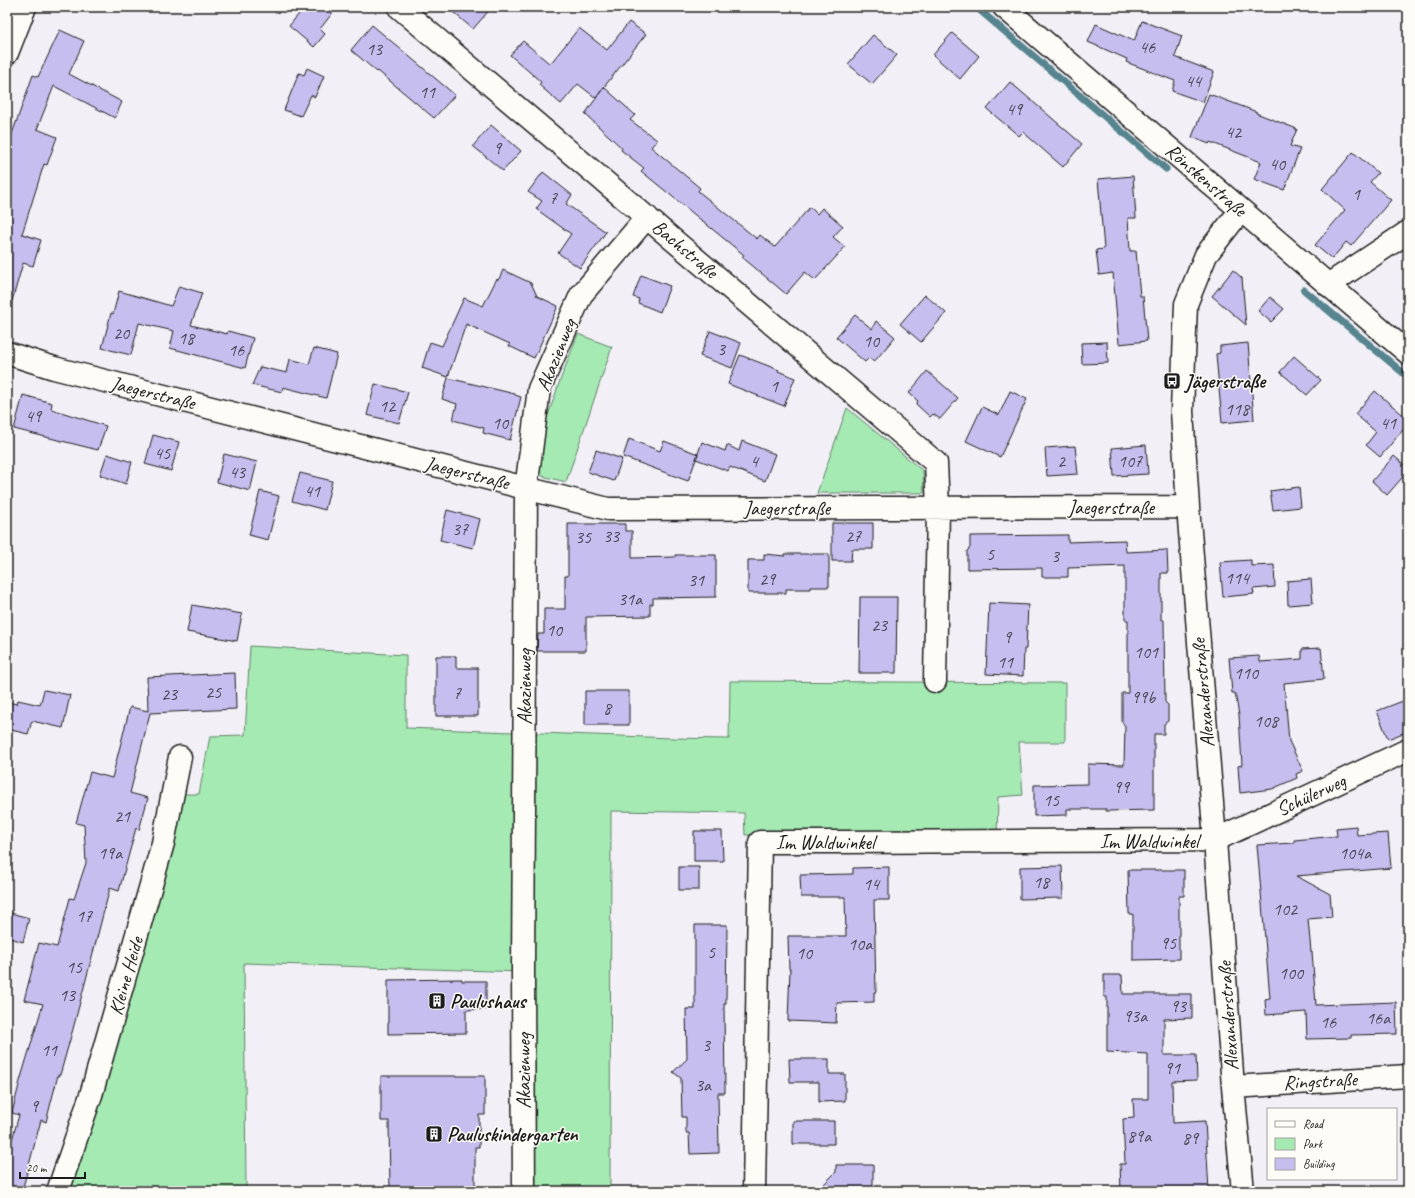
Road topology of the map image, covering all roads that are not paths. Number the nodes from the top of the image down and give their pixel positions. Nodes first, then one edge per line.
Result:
1 (24, 7) edge
2 (400, 7) edge
3 (1004, 7) edge
4 (7, 53) edge
5 (1240, 210) junction
6 (647, 217) junction
7 (1408, 232) edge
8 (1328, 285) junction
9 (7, 352) edge
10 (1408, 353) edge
11 (526, 488) junction
12 (1188, 507) junction
13 (938, 508) junction
14 (935, 681) dead end
15 (1408, 750) edge
16 (180, 757) dead end
17 (1215, 840) junction
18 (1408, 1076) edge
19 (1233, 1087) junction
20 (58, 1191) edge
21 (524, 1191) edge
22 (754, 1191) edge
23 (1243, 1191) edge

1 - 4 street
2 - 6 street, Bachstraße
3 - 5 street, Rönskenstraße
5 - 8 street, Rönskenstraße
5 - 12 street, Alexanderstraße
6 - 11 street, Akazienweg
6 - 13 street, Bachstraße
7 - 8 street
8 - 10 street, Rönskenstraße
9 - 11 street, Jaegerstraße
11 - 13 street, Jaegerstraße
11 - 21 street, Akazienweg
12 - 13 street, Jaegerstraße
12 - 17 street, Alexanderstraße
13 - 14 street
15 - 17 street, Schülerweg
16 - 20 street, Kleine Heide
17 - 19 street, Alexanderstraße
17 - 22 street, Im Waldwinkel
18 - 19 street, Ringstraße
19 - 23 street, Alexanderstraße

